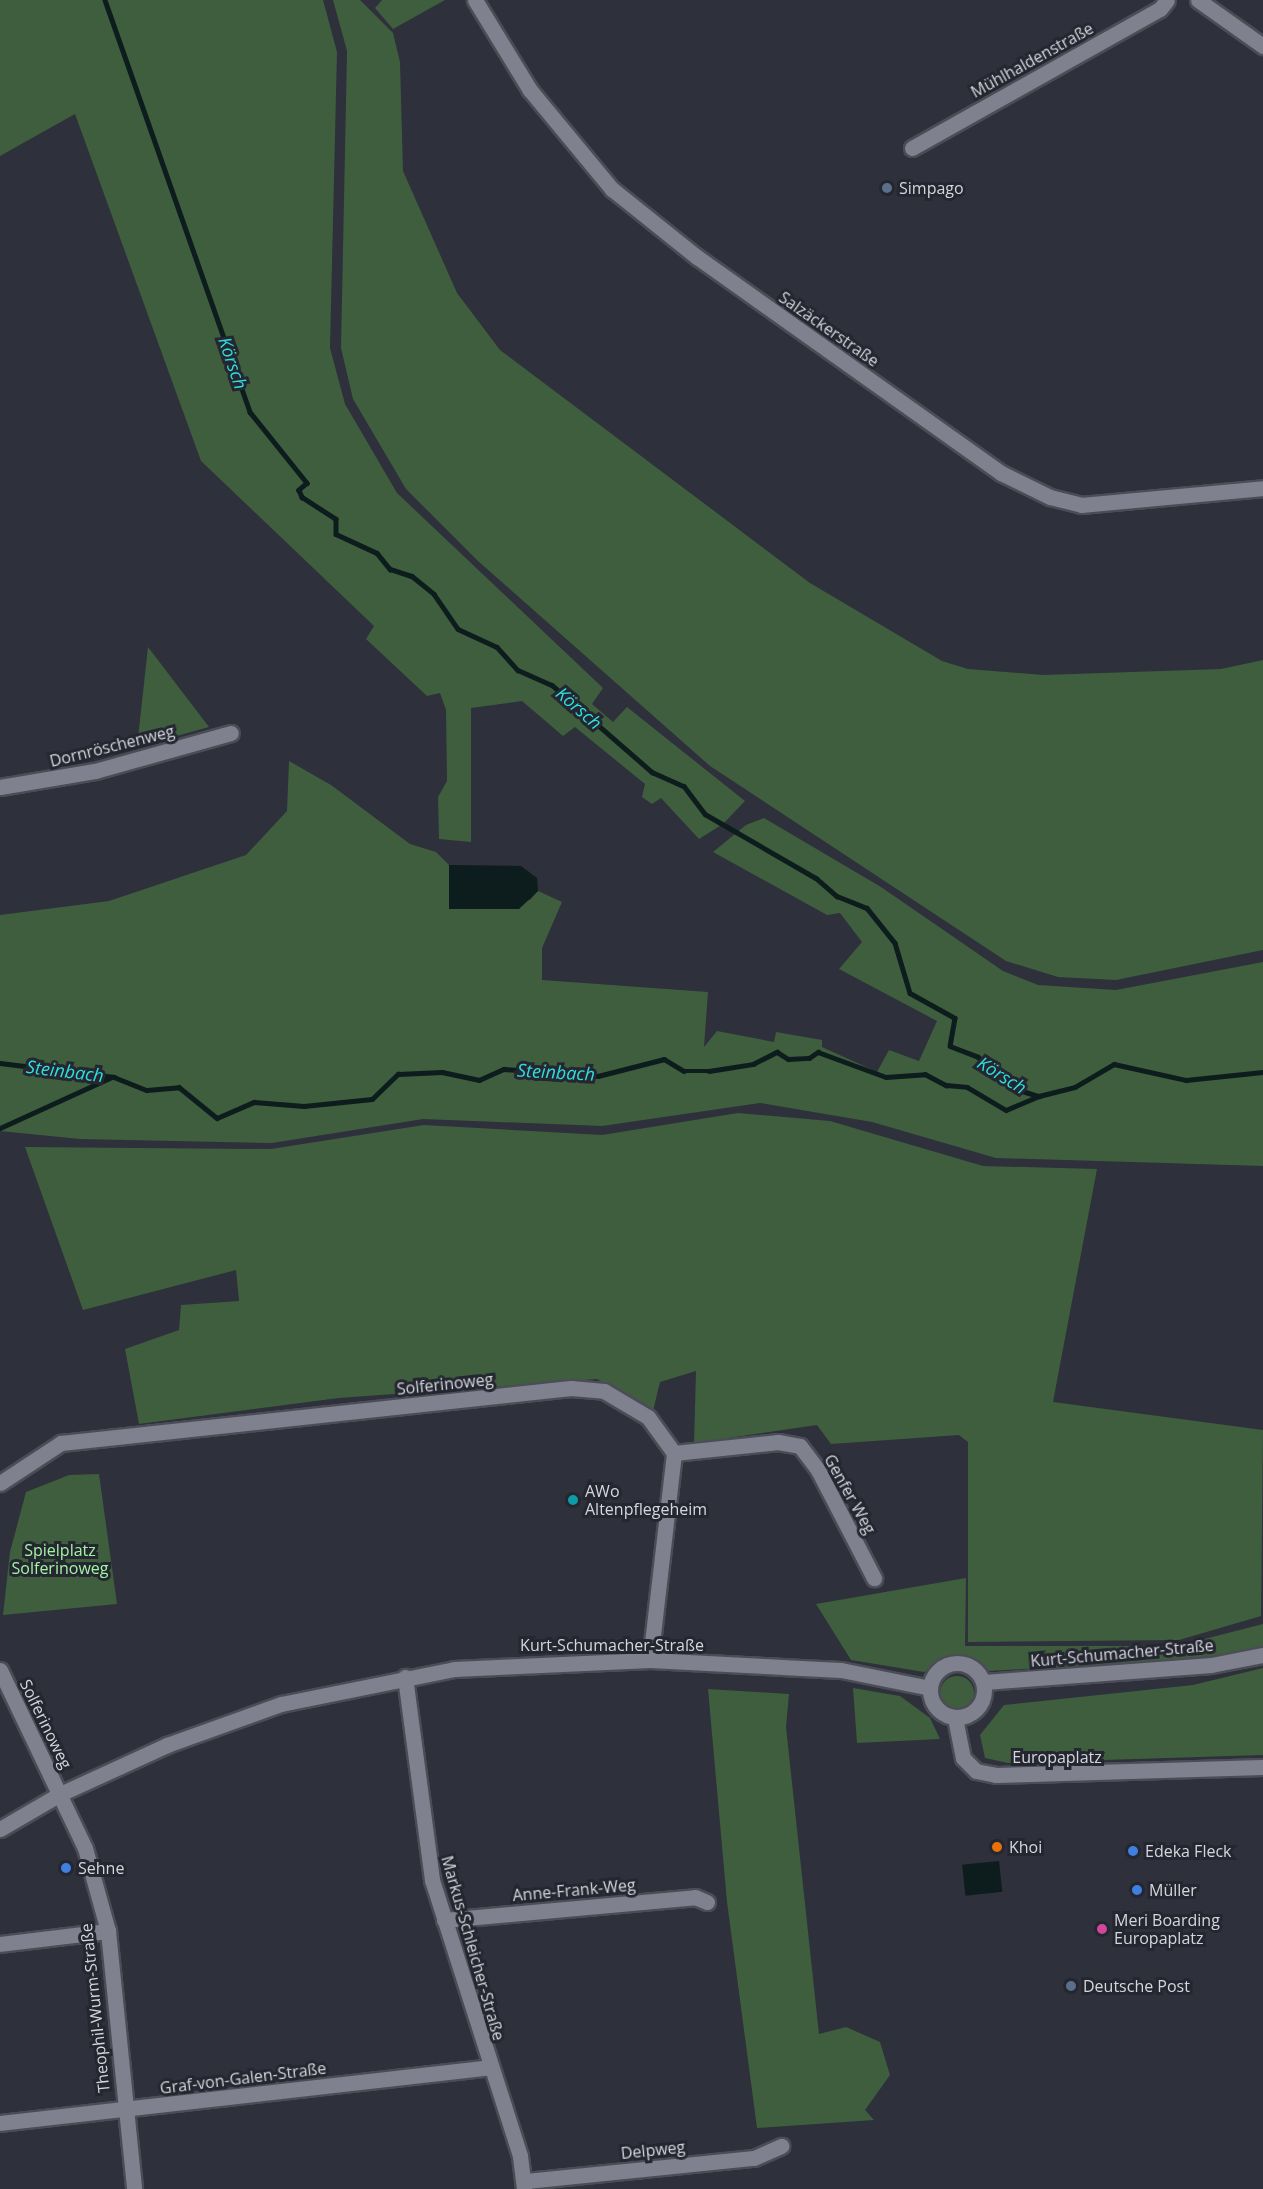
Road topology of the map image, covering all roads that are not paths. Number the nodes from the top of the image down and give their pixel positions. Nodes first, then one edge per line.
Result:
1 (475, 0) edge
2 (1167, 0) edge
3 (1198, 0) edge
4 (1263, 46) edge
5 (912, 148) dead end
6 (1263, 488) edge
7 (231, 733) dead end
8 (0, 787) edge
9 (674, 1453) junction
10 (0, 1483) edge
11 (874, 1578) dead end
12 (1263, 1655) edge
13 (650, 1660) junction
14 (0, 1670) edge
15 (405, 1677) junction
16 (984, 1682) junction
17 (930, 1688) junction
18 (955, 1718) junction
19 (1263, 1767) edge
20 (60, 1794) junction
21 (0, 1830) edge
22 (707, 1902) dead end
23 (444, 1920) junction
24 (108, 1931) junction
25 (0, 1944) edge
26 (489, 2067) junction
27 (124, 2110) junction
28 (0, 2123) edge
29 (781, 2146) dead end
30 (525, 2185) edge
31 (135, 2189) edge

1 - 6 street, Salzäckerstraße
2 - 5 street, Mühlhaldenstraße
3 - 4 street
7 - 8 street, Dornröschenweg
9 - 10 street, Solferinoweg
9 - 11 street, Genfer Weg
9 - 13 street
12 - 16 street, Kurt-Schumacher-Straße
13 - 15 street, Kurt-Schumacher-Straße
13 - 17 street, Kurt-Schumacher-Straße
14 - 20 street, Solferinoweg
15 - 20 street, Kurt-Schumacher-Straße
15 - 23 street, Markus-Schleicher-Straße
16 - 17 street
16 - 18 street
17 - 18 street
18 - 19 street, Europaplatz
20 - 21 street, Kurt-Schumacher-Straße
20 - 24 street, Theophil-Wurm-Straße
22 - 23 street, Anne-Frank-Weg
23 - 26 street, Markus-Schleicher-Straße
24 - 25 street
24 - 27 street, Theophil-Wurm-Straße
26 - 27 street, Graf-von-Galen-Straße
26 - 30 street, Markus-Schleicher-Straße
27 - 28 street, Graf-von-Galen-Straße
27 - 31 street, Theophil-Wurm-Straße
29 - 30 street, Delpweg

